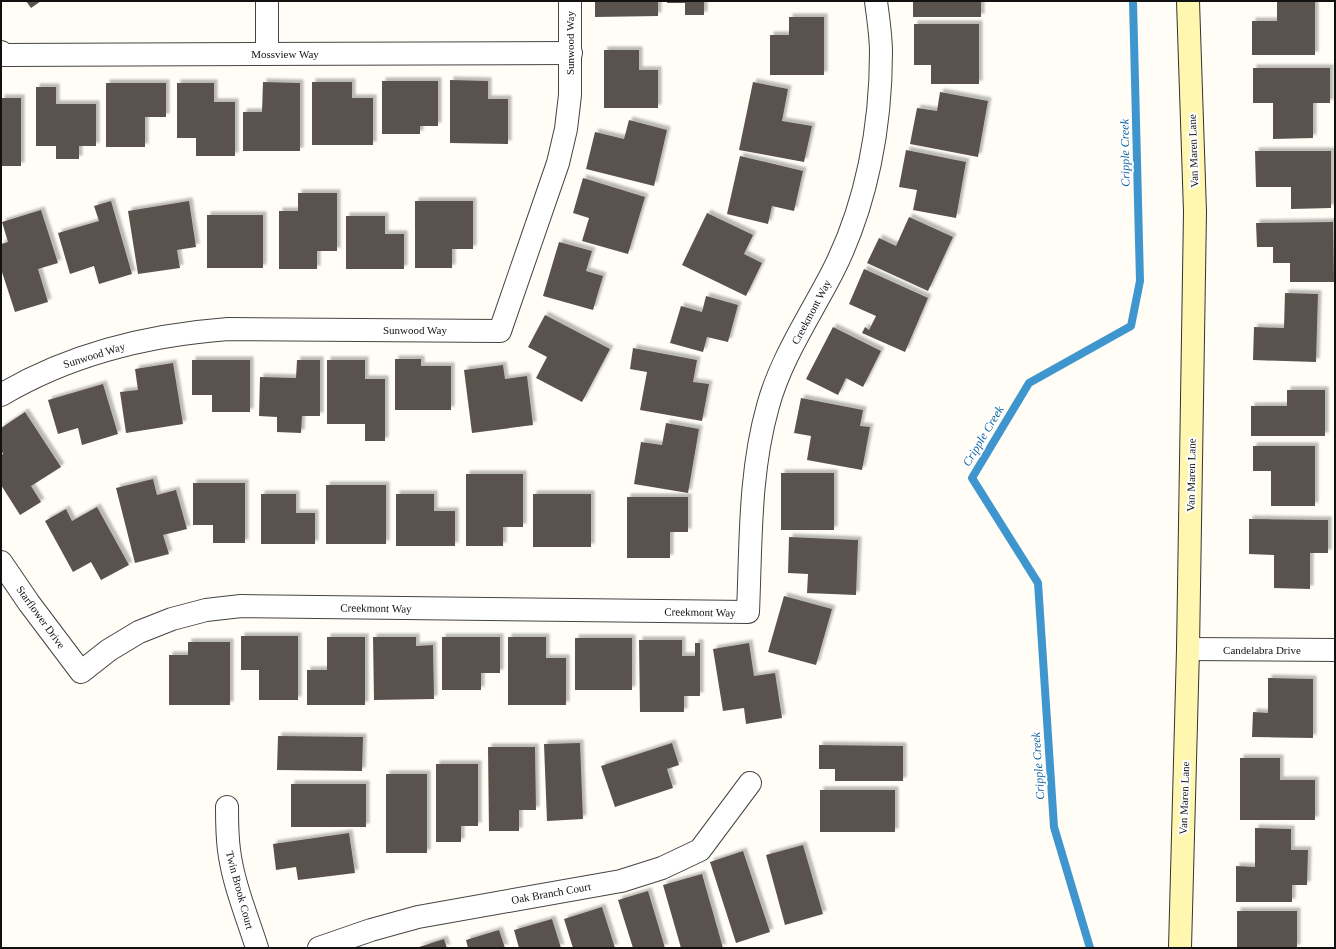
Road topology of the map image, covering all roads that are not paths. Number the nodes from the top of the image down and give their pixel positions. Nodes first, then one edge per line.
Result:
1 (267, 1) edge
2 (570, 1) edge
3 (876, 1) edge
4 (1188, 1) edge
5 (1, 52) edge
6 (571, 52) junction
7 (267, 54) junction
8 (1, 395) edge
9 (1, 562) edge
10 (1188, 649) junction
11 (1335, 650) edge
12 (81, 672) joint
13 (750, 783) dead end
14 (227, 806) dead end
15 (257, 948) edge
16 (319, 948) edge
17 (1180, 948) edge

1 - 7 street
2 - 6 street, Sunwood Way
3 - 12 street, Creekmont Way
4 - 10 main road, Van Maren Lane
5 - 7 street, Mossview Way
6 - 7 street, Mossview Way
6 - 8 street, Sunwood Way
9 - 12 street, Starflower Drive
10 - 11 street, Candelabra Drive
10 - 17 main road, Van Maren Lane
13 - 16 street, Oak Branch Court
14 - 15 street, Twin Brook Court

